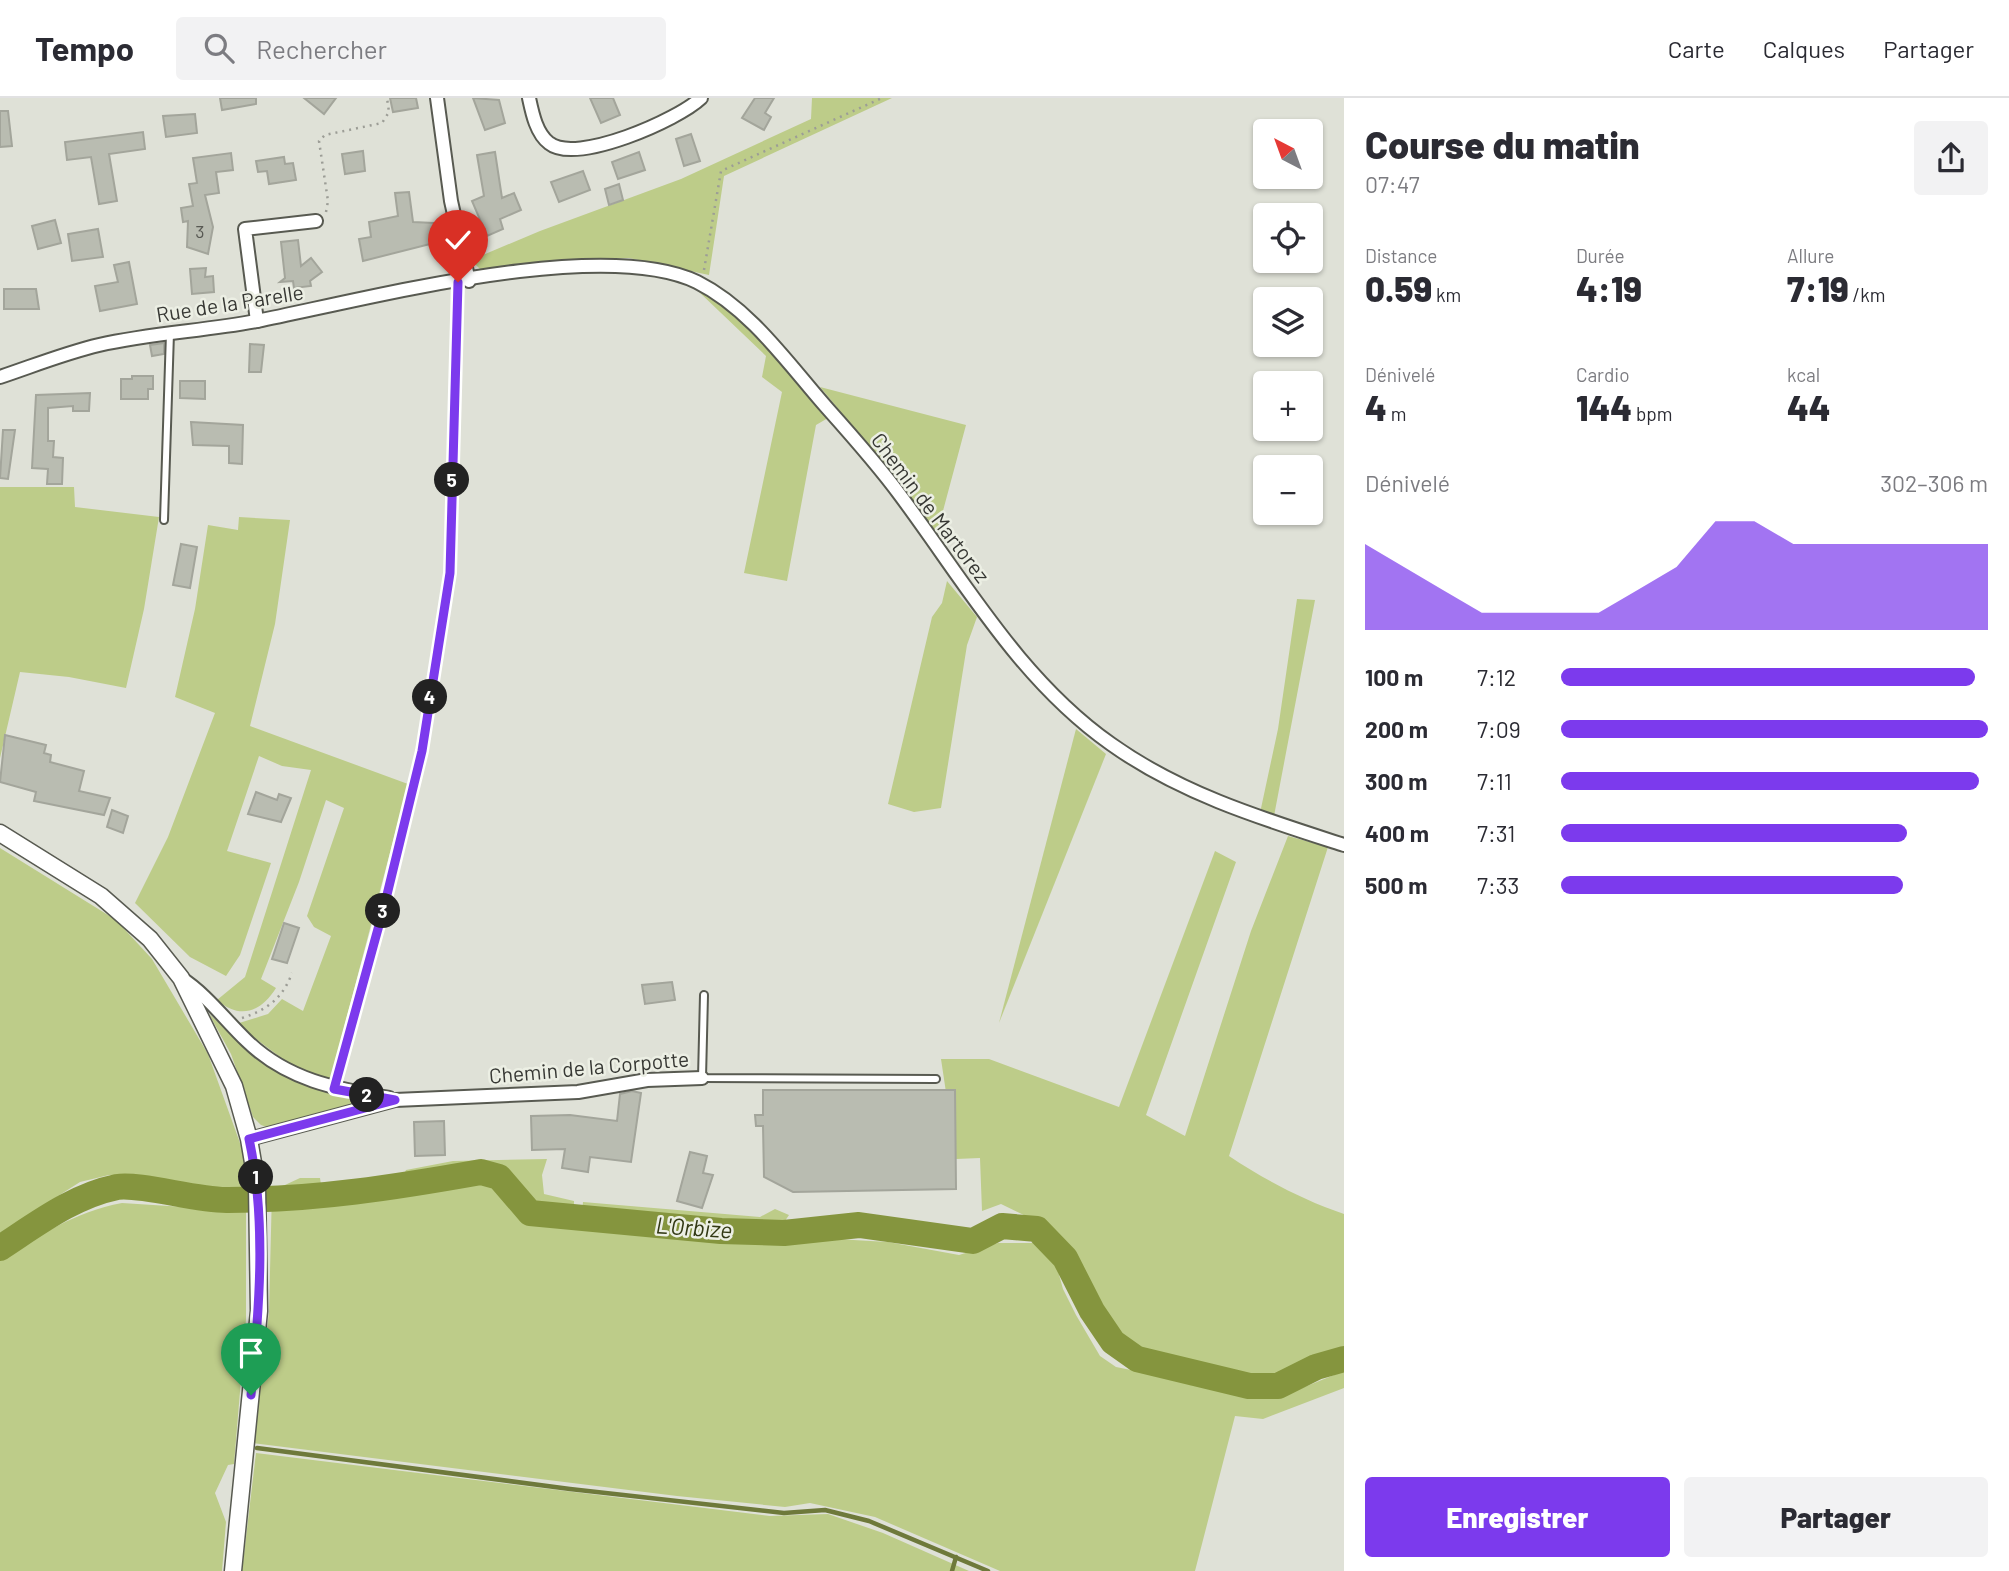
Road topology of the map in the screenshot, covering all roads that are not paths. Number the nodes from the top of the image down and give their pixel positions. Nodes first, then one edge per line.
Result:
1 (437, 98) edge
2 (529, 98) edge
3 (701, 98) edge
4 (316, 221) road end
5 (463, 282) junction
6 (257, 321) junction
7 (170, 333) junction
8 (0, 377) edge
9 (164, 520) dead end
10 (0, 833) edge
11 (1344, 845) edge
12 (181, 978) junction
13 (704, 995) dead end
14 (702, 1079) junction
15 (936, 1079) dead end
16 (395, 1100) junction
17 (249, 1139) junction
18 (233, 1571) edge

1 - 5 street
2 - 3 street
4 - 6 street
5 - 6 street, Rue de la Parelle
5 - 11 street, Chemin de Martorez
6 - 7 street, Rue de la Parelle
7 - 8 street, Rue de la Parelle
7 - 9 lane
10 - 12 street
12 - 16 street, Chemin de la Corpotte
12 - 17 street
13 - 14 lane, Chemin de la Corpotte
14 - 15 lane, Chemin de la Corpotte
14 - 16 street, Chemin de la Corpotte
16 - 17 street, Chemin de la Corpotte
17 - 18 street

